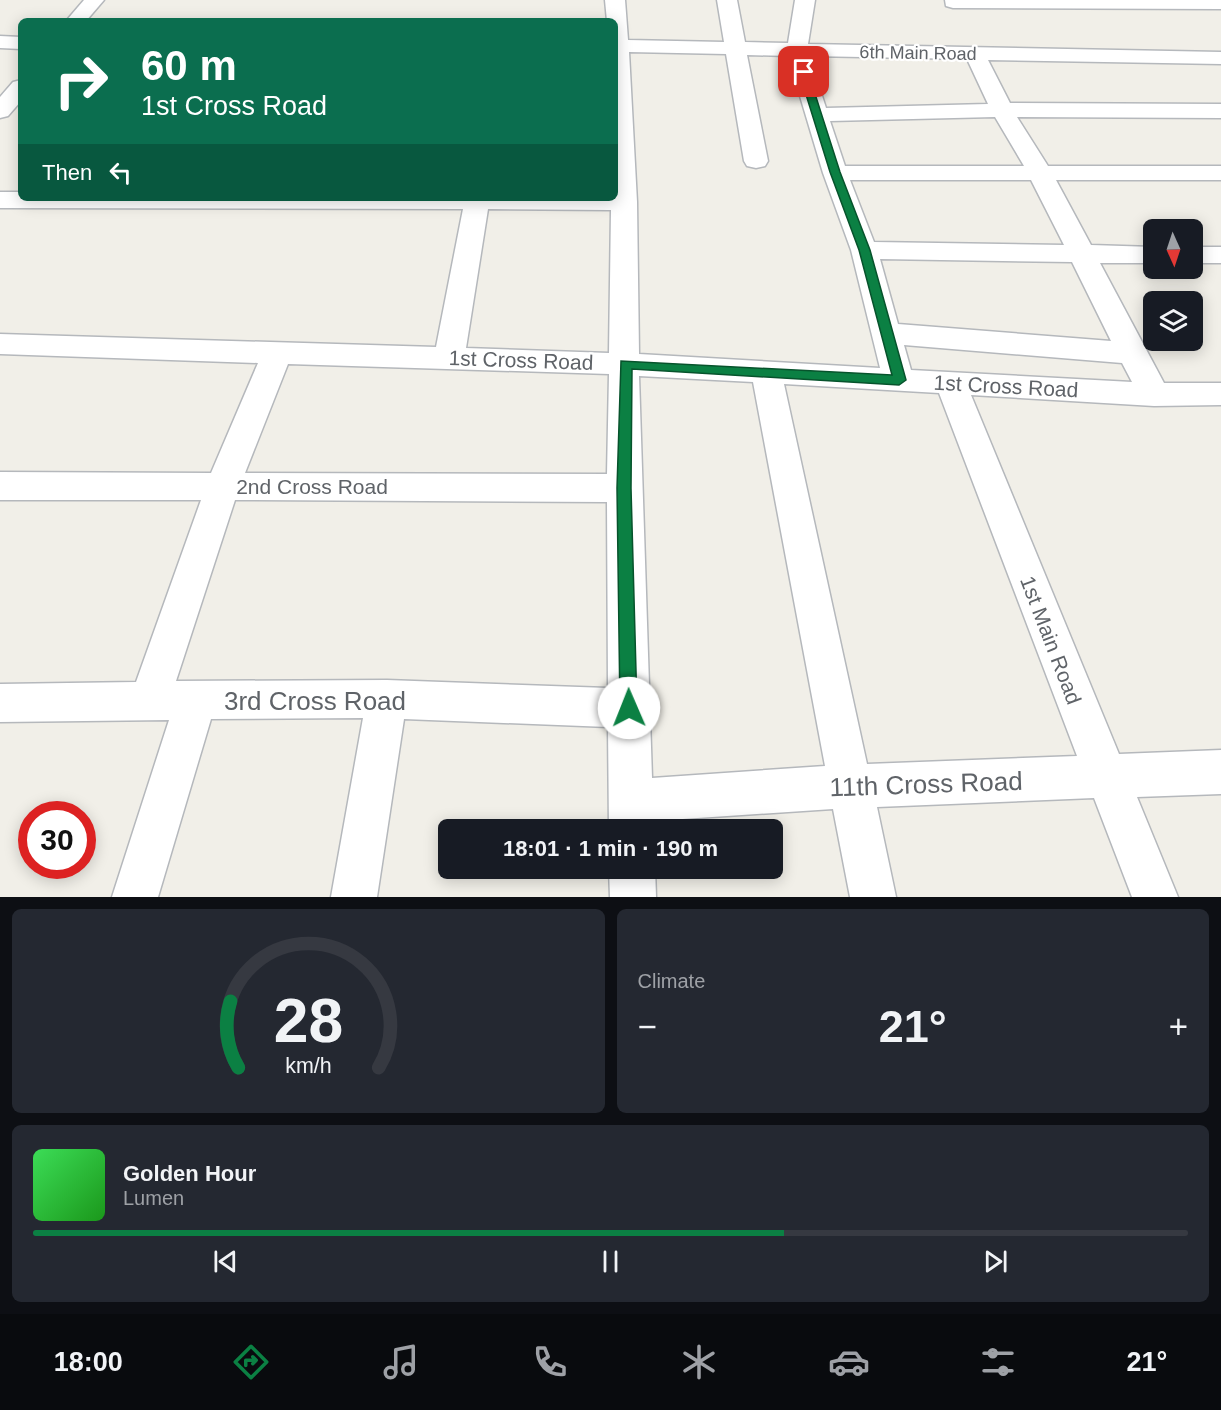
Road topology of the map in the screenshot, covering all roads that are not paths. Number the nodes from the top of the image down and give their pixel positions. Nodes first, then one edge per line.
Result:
1 (94, 0) edge
2 (615, 0) edge
3 (727, 0) edge
4 (805, 0) edge
5 (953, 2) dead end
6 (1221, 3) edge
7 (79, 18) edge
8 (615, 18) edge
9 (0, 42) edge
10 (18, 43) edge
11 (618, 46) edge
12 (734, 49) junction
13 (797, 51) junction
14 (975, 54) junction
15 (1221, 58) edge
16 (618, 85) edge
17 (18, 91) edge
18 (619, 105) edge
19 (1002, 110) junction
20 (1221, 111) edge
21 (0, 113) edge
22 (18, 115) edge
23 (817, 115) junction
24 (756, 161) dead end
25 (1039, 171) junction
26 (835, 172) junction
27 (1221, 173) edge
28 (0, 200) edge
29 (18, 200) edge
30 (389, 201) edge
31 (477, 202) junction
32 (624, 202) junction
33 (864, 250) junction
34 (1082, 255) junction
35 (1143, 255) edge
36 (1203, 255) edge
37 (1221, 255) edge
38 (886, 333) junction
39 (0, 344) edge
40 (277, 353) junction
41 (1132, 353) junction
42 (449, 358) junction
43 (626, 364) junction
44 (766, 372) junction
45 (899, 380) junction
46 (950, 383) junction
47 (1221, 394) edge
48 (1154, 395) junction
49 (0, 486) edge
50 (223, 486) junction
51 (624, 488) junction
52 (150, 699) junction
53 (387, 699) junction
54 (196, 702) junction
55 (1, 706) edge
56 (629, 708) junction
57 (1221, 772) edge
58 (1105, 778) junction
59 (851, 786) junction
60 (631, 815) edge
61 (633, 879) edge
62 (135, 897) edge
63 (354, 897) edge
64 (633, 897) edge
65 (873, 897) edge
66 (1155, 897) edge

1 - 7 street
2 - 8 street
3 - 12 street
4 - 13 street
5 - 6 street
9 - 10 street
11 - 12 street, 6th Main Road
12 - 13 street, 6th Main Road
12 - 24 street
13 - 14 street, 6th Main Road
13 - 23 street
14 - 15 street, 6th Main Road
14 - 19 street
16 - 18 street
17 - 21 street
18 - 32 street
19 - 20 street
19 - 23 street
19 - 25 street
21 - 22 street
23 - 26 street
25 - 26 street
25 - 27 street
25 - 34 street
26 - 33 street
28 - 29 street
30 - 31 street
31 - 32 street
31 - 42 street
32 - 43 street
33 - 34 street
33 - 38 street
34 - 35 street
34 - 41 street
36 - 37 street
38 - 41 street
38 - 45 street
39 - 40 street, 1st Cross Road
40 - 42 street, 1st Cross Road
40 - 50 street
41 - 48 street
42 - 43 street, 1st Cross Road
43 - 44 street, 1st Cross Road
43 - 51 street
44 - 45 street, 1st Cross Road
44 - 59 street
45 - 46 street, 1st Cross Road
46 - 48 street, 1st Cross Road
46 - 58 street, 1st Main Road
47 - 48 street, 1st Cross Road
49 - 50 street, 2nd Cross Road
50 - 51 street, 2nd Cross Road
50 - 52 street
51 - 56 street
52 - 54 street, 3rd Cross Road
52 - 55 street, 3rd Cross Road
53 - 54 street, 3rd Cross Road
53 - 56 street, 3rd Cross Road
53 - 63 street
54 - 62 street
56 - 60 street
57 - 58 street, 11th Cross Road
58 - 59 street, 11th Cross Road
58 - 66 street, 1st Main Road
59 - 60 street, 11th Cross Road
59 - 65 street
61 - 64 street

